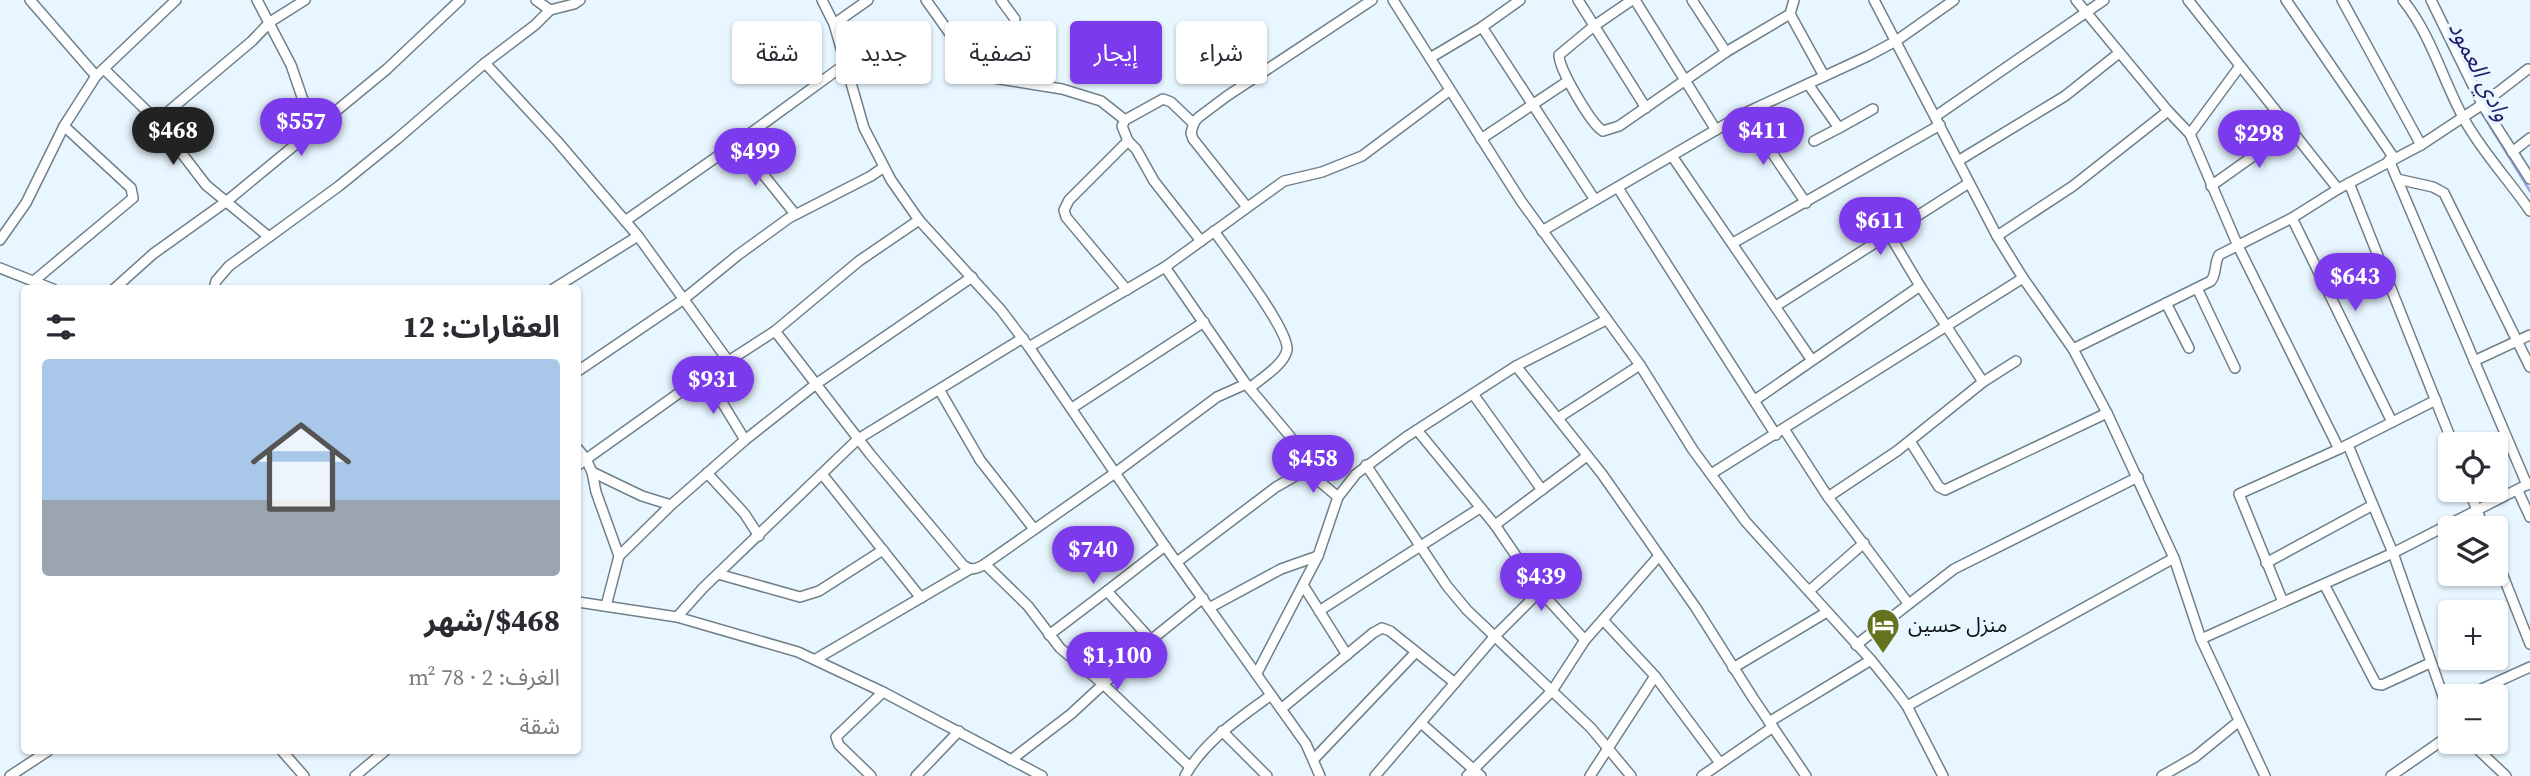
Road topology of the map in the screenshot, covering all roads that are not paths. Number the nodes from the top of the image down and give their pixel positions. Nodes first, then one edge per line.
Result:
1 (30, 0) edge
2 (176, 0) edge
3 (257, 0) edge
4 (305, 0) edge
5 (460, 0) edge
6 (536, 0) edge
7 (580, 0) edge
8 (822, 0) edge
9 (869, 0) edge
10 (926, 0) edge
11 (1001, 0) edge
12 (1373, 0) edge
13 (1392, 0) edge
14 (1520, 0) edge
15 (1578, 0) edge
16 (1633, 0) edge
17 (1692, 0) edge
18 (1794, 0) edge
19 (1874, 0) edge
20 (1954, 0) edge
21 (2076, 0) edge
22 (2104, 0) edge
23 (2188, 0) edge
24 (2286, 0) edge
25 (2342, 0) edge
26 (2403, 0) edge
27 (2433, 1) edge
28 (550, 10) junction
29 (2087, 13) junction
30 (1790, 14) junction
31 (1015, 19) dead end
32 (270, 22) junction
33 (834, 24) junction
34 (1594, 26) junction
35 (1482, 27) junction
36 (836, 32) edge
37 (1896, 41) junction
38 (1726, 52) junction
39 (2119, 53) junction
40 (1430, 58) junction
41 (485, 63) junction
42 (2239, 66) junction
43 (104, 69) junction
44 (2528, 69) dead end
45 (836, 71) edge
46 (96, 76) junction
47 (1824, 76) junction
48 (1685, 79) junction
49 (1568, 81) junction
50 (850, 84) edge
51 (1808, 84) junction
52 (1449, 91) junction
53 (2481, 105) junction
54 (1531, 106) junction
55 (1646, 108) junction
56 (1873, 109) dead end
57 (2168, 111) junction
58 (1745, 113) junction
59 (2464, 117) junction
60 (1125, 120) junction
61 (1938, 120) junction
62 (158, 121) junction
63 (1194, 124) junction
64 (64, 126) junction
65 (1839, 128) junction
66 (313, 129) junction
67 (1716, 130) junction
68 (2290, 130) junction
69 (2190, 134) junction
70 (2530, 138) edge
71 (1481, 139) junction
72 (1128, 141) junction
73 (1814, 141) dead end
74 (738, 143) junction
75 (2421, 145) junction
76 (2512, 152) junction
77 (1672, 156) junction
78 (2391, 159) junction
79 (1958, 161) junction
80 (884, 167) junction
81 (2397, 179) junction
82 (2530, 179) edge
83 (1969, 183) junction
84 (2349, 183) junction
85 (2211, 186) junction
86 (1618, 188) junction
87 (2338, 189) junction
88 (1595, 200) junction
89 (226, 201) junction
90 (1806, 203) junction
91 (1247, 206) junction
92 (2530, 211) edge
93 (795, 214) junction
94 (2292, 218) junction
95 (919, 220) junction
96 (625, 221) junction
97 (1214, 231) junction
98 (1542, 231) junction
99 (1889, 234) junction
100 (638, 236) junction
101 (1997, 236) junction
102 (269, 237) junction
103 (0, 240) edge
104 (1201, 241) junction
105 (1733, 243) junction
106 (2238, 246) junction
107 (1165, 267) junction
108 (0, 268) edge
109 (972, 277) junction
110 (2023, 278) junction
111 (35, 280) junction
112 (46, 285) edge
113 (118, 285) edge
114 (215, 285) edge
115 (559, 285) edge
116 (1920, 286) junction
117 (2197, 288) junction
118 (1127, 290) junction
119 (684, 299) junction
120 (2166, 303) junction
121 (1776, 306) junction
122 (1606, 320) junction
123 (1204, 322) junction
124 (1945, 325) junction
125 (775, 331) junction
126 (2530, 335) edge
127 (2518, 341) junction
128 (1026, 343) junction
129 (2073, 348) junction
130 (2189, 348) dead end
131 (1811, 359) junction
132 (2016, 361) dead end
133 (729, 362) junction
134 (2474, 362) junction
135 (1640, 365) junction
136 (1516, 366) junction
137 (2530, 367) edge
138 (2235, 368) dead end
139 (581, 369) edge
140 (706, 376) junction
141 (1983, 382) junction
142 (816, 384) junction
143 (1248, 386) junction
144 (940, 391) junction
145 (1473, 394) junction
146 (1755, 400) junction
147 (2436, 400) junction
148 (1072, 408) junction
149 (2107, 413) junction
150 (1558, 418) junction
151 (2392, 422) junction
152 (1417, 430) junction
153 (1780, 432) junction
154 (2448, 432) edge
155 (858, 439) junction
156 (745, 440) junction
157 (1910, 441) junction
158 (2344, 447) junction
159 (1587, 456) junction
160 (582, 462) edge
161 (1366, 465) junction
162 (1306, 470) junction
163 (592, 472) junction
164 (707, 473) junction
165 (1115, 473) junction
166 (822, 474) junction
167 (1711, 474) junction
168 (2138, 477) junction
169 (2529, 484) edge
170 (1542, 490) junction
171 (2518, 491) junction
172 (1338, 497) junction
173 (1828, 497) junction
174 (2473, 502) edge
175 (671, 505) junction
176 (2373, 505) junction
177 (1480, 508) junction
178 (2477, 512) junction
179 (2479, 516) edge
180 (2530, 517) edge
181 (1495, 525) junction
182 (1034, 529) junction
183 (759, 536) junction
184 (1864, 543) junction
185 (1165, 546) junction
186 (1421, 546) junction
187 (883, 550) junction
188 (2393, 553) junction
189 (619, 556) junction
190 (1318, 556) junction
191 (1658, 557) junction
192 (2174, 558) junction
193 (1177, 562) junction
194 (2266, 563) junction
195 (985, 564) junction
196 (970, 569) junction
197 (718, 574) junction
198 (1303, 584) junction
199 (2324, 584) junction
200 (2507, 586) edge
201 (1107, 591) junction
202 (1540, 591) junction
203 (1809, 592) junction
204 (921, 597) junction
205 (1203, 598) junction
206 (581, 602) edge
207 (2283, 602) junction
208 (1908, 603) junction
209 (606, 606) junction
210 (1209, 608) junction
211 (1320, 611) junction
212 (1827, 612) junction
213 (677, 617) junction
214 (1603, 620) junction
215 (1049, 635) junction
216 (1495, 636) junction
217 (2201, 639) junction
218 (1151, 640) junction
219 (1585, 640) junction
220 (2530, 644) edge
221 (1856, 645) junction
222 (1416, 652) junction
223 (1347, 655) junction
224 (816, 659) junction
225 (1871, 660) junction
226 (2430, 663) junction
227 (2530, 667) edge
228 (1733, 668) junction
229 (1257, 673) junction
230 (1655, 676) junction
231 (1455, 683) junction
232 (1103, 684) junction
233 (2438, 684) edge
234 (2492, 684) edge
235 (1552, 691) junction
236 (883, 692) junction
237 (1271, 695) junction
238 (1907, 706) junction
239 (1282, 709) junction
240 (2238, 722) junction
241 (1420, 723) junction
242 (1771, 724) junction
243 (960, 731) junction
244 (1222, 731) junction
245 (2438, 743) edge
246 (1607, 747) junction
247 (43, 754) edge
248 (285, 754) edge
249 (380, 754) edge
250 (2483, 754) edge
251 (1314, 759) junction
252 (1012, 760) junction
253 (1720, 763) junction
254 (1187, 772) edge
255 (1470, 772) edge
256 (10, 776) edge
257 (304, 776) edge
258 (355, 776) edge
259 (872, 776) edge
260 (916, 776) edge
261 (1042, 776) edge
262 (1268, 776) edge
263 (1320, 776) edge
264 (1375, 776) edge
265 (1481, 776) edge
266 (1590, 776) edge
267 (1631, 776) edge
268 (1702, 776) edge
269 (1806, 776) edge
270 (1943, 776) edge
271 (2162, 776) edge
272 (2264, 776) edge
273 (2391, 776) edge
274 (2506, 776) edge

1 - 46 street
2 - 43 street
3 - 32 street
4 - 32 street
5 - 66 street
6 - 28 street
7 - 28 street
8 - 33 street
9 - 33 street
10 - 60 street
11 - 31 street
12 - 63 street
13 - 40 street
14 - 35 street
15 - 34 street
16 - 34 street
16 - 48 street
17 - 38 street
18 - 30 street
19 - 37 street
20 - 37 street
21 - 29 street
22 - 29 street
23 - 42 street
24 - 78 street
25 - 75 street
26 - 59 street
27 - 53 street
28 - 41 street
29 - 39 street
29 - 61 street
30 - 38 street
30 - 47 street
32 - 62 street
32 - 66 street
33 - 36 street
34 - 49 street
34 - 55 street
35 - 40 street
35 - 54 street
37 - 47 street
37 - 61 street
38 - 48 street
39 - 57 street
39 - 79 street
40 - 52 street
41 - 96 street
41 - 102 street
42 - 68 street
42 - 69 street
43 - 46 street
43 - 62 street
44 - 53 street
45 - 74 street
46 - 64 street
47 - 51 street
48 - 55 street
48 - 67 street
49 - 54 street
49 - 55 street
50 - 80 street
51 - 58 street
51 - 65 street
52 - 71 street
52 - 91 street
53 - 59 street
53 - 76 street
54 - 71 street
54 - 88 street
56 - 65 street
57 - 69 street
57 - 101 street
58 - 67 street
58 - 90 street
59 - 75 street
59 - 92 street
60 - 63 street
60 - 72 street
61 - 79 street
61 - 90 street
62 - 89 street
63 - 91 street
64 - 103 street
64 - 111 street
65 - 73 street
66 - 89 street
67 - 77 street
68 - 85 street
68 - 87 street
69 - 85 street
70 - 76 street
71 - 98 street
72 - 104 street
72 - 118 street
74 - 93 street
74 - 96 street
75 - 78 street
76 - 82 street
77 - 86 street
77 - 105 street
78 - 81 street
78 - 84 street
79 - 83 street
80 - 93 street
80 - 95 street
81 - 127 street
81 - 134 street
83 - 99 street
83 - 101 street
84 - 87 street
84 - 147 street
85 - 106 street
86 - 88 street
86 - 146 street
87 - 94 street
88 - 98 street
89 - 102 street
89 - 113 street
90 - 105 street
91 - 97 street
93 - 119 street
94 - 106 street
94 - 151 street
95 - 109 street
95 - 125 street
96 - 100 street
97 - 104 street
97 - 143 street
98 - 122 street
99 - 116 street
99 - 121 street
100 - 115 street
100 - 119 street
101 - 110 street
102 - 114 street
104 - 107 street
105 - 121 street
106 - 117 street
106 - 158 street
107 - 118 street
107 - 123 street
108 - 111 street
109 - 128 street
109 - 142 street
110 - 124 street
110 - 129 street
111 - 112 street
116 - 124 street
116 - 131 street
117 - 120 street
117 - 138 street
118 - 128 street
119 - 133 street
119 - 139 street
120 - 129 street
120 - 130 street
121 - 131 street
122 - 135 street
122 - 136 street
123 - 143 street
123 - 148 street
124 - 141 street
124 - 153 street
125 - 133 street
125 - 142 street
126 - 127 street
127 - 134 street
127 - 137 street
128 - 144 street
128 - 148 street
129 - 149 street
131 - 146 street
132 - 141 street
133 - 140 street
134 - 169 street
135 - 150 street
135 - 167 street
136 - 145 street
136 - 150 street
140 - 156 street
140 - 160 street
141 - 157 street
142 - 155 street
142 - 156 street
143 - 162 street
143 - 165 street
144 - 155 street
144 - 182 street
145 - 152 street
145 - 170 street
146 - 153 street
147 - 151 street
147 - 154 street
148 - 165 street
149 - 157 street
149 - 168 street
150 - 159 street
151 - 158 street
152 - 161 street
152 - 177 street
153 - 167 street
153 - 173 street
155 - 166 street
155 - 196 street
156 - 164 street
157 - 173 street
158 - 176 street
158 - 194 street
159 - 170 street
159 - 191 street
160 - 163 street
161 - 172 street
161 - 186 street
162 - 172 street
162 - 193 street
163 - 175 street
163 - 189 street
164 - 175 street
164 - 183 street
165 - 182 street
165 - 185 street
166 - 183 street
166 - 187 street
167 - 203 street
168 - 192 street
168 - 208 street
169 - 171 street
170 - 181 street
171 - 178 street
171 - 180 street
172 - 190 street
173 - 184 street
174 - 178 street
175 - 189 street
176 - 188 street
176 - 194 street
177 - 181 street
177 - 186 street
178 - 179 street
178 - 188 street
181 - 202 street
182 - 195 street
183 - 197 street
184 - 203 street
184 - 208 street
185 - 193 street
185 - 201 street
186 - 211 street
186 - 216 street
187 - 197 street
187 - 204 street
188 - 199 street
188 - 226 street
189 - 209 street
190 - 198 street
190 - 210 street
191 - 214 street
191 - 228 street
192 - 217 street
192 - 238 street
193 - 205 street
194 - 207 street
195 - 196 street
195 - 215 street
196 - 204 street
197 - 213 street
198 - 211 street
198 - 229 street
199 - 207 street
199 - 226 street
200 - 220 street
201 - 215 street
201 - 218 street
202 - 216 street
202 - 219 street
203 - 212 street
204 - 224 street
205 - 210 street
205 - 218 street
206 - 209 street
207 - 217 street
208 - 221 street
209 - 213 street
210 - 229 street
211 - 223 street
212 - 221 street
212 - 228 street
213 - 224 street
214 - 219 street
214 - 230 street
215 - 232 street
216 - 231 street
216 - 235 street
217 - 240 street
218 - 232 street
219 - 235 street
221 - 225 street
222 - 223 street
222 - 231 street
222 - 251 street
223 - 239 street
224 - 236 street
225 - 238 street
225 - 242 street
226 - 233 street
227 - 234 street
228 - 242 street
229 - 237 street
230 - 246 street
230 - 253 street
231 - 241 street
232 - 252 street
232 - 254 street
235 - 246 street
235 - 255 street
236 - 243 street
236 - 259 street
237 - 239 street
237 - 244 street
238 - 270 street
239 - 251 street
240 - 271 street
240 - 272 street
241 - 255 street
241 - 264 street
242 - 253 street
242 - 269 street
243 - 252 street
243 - 260 street
244 - 254 street
244 - 262 street
245 - 273 street
246 - 266 street
246 - 267 street
247 - 256 street
248 - 257 street
249 - 258 street
250 - 274 street
251 - 263 street
252 - 261 street
253 - 268 street
255 - 265 street

